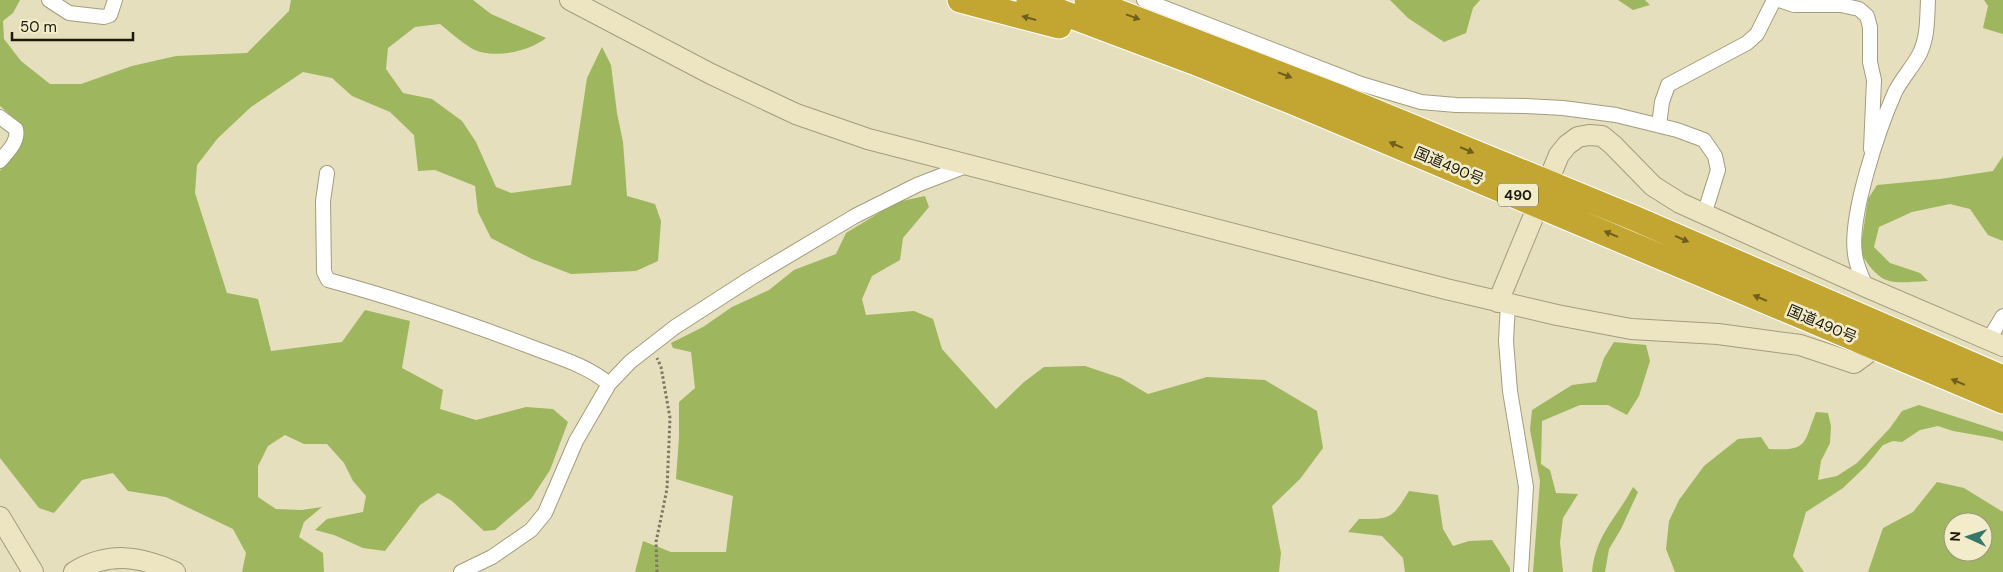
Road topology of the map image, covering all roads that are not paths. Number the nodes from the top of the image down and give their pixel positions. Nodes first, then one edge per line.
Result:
1 (49, 0) edge
2 (115, 0) edge
3 (570, 0) edge
4 (960, 0) edge
5 (1028, 0) edge
6 (1087, 0) edge
7 (1144, 0) edge
8 (1774, 0) edge
9 (1780, 0) edge
10 (1928, 0) edge
11 (1194, 62) junction
12 (0, 117) edge
13 (1659, 125) junction
14 (1871, 160) junction
15 (0, 161) edge
16 (966, 166) junction
17 (327, 173) dead end
18 (1542, 193) junction
19 (1704, 215) junction
20 (1866, 287) junction
21 (1503, 303) junction
22 (2003, 316) edge
23 (1996, 342) edge
24 (1876, 346) junction
25 (2003, 378) edge
26 (610, 384) junction
27 (2003, 401) edge
28 (0, 517) edge
29 (33, 572) edge
30 (74, 572) edge
31 (175, 572) edge
32 (460, 572) edge
33 (1520, 572) edge

1 - 2 street
3 - 16 street
11 -> 4 highway
5 - 11 highway, 国道490号 / 490
6 -> 18 highway, 国道490号 / 490
7 - 13 street
8 - 13 street
9 - 14 street
10 - 14 street
18 -> 11 highway, 国道490号 / 490
12 - 15 street
13 - 19 street
14 - 20 street
16 - 21 street
16 - 26 street
17 - 26 street
18 - 19 street
18 - 21 street
24 -> 18 highway, 国道490号 / 490
18 -> 25 highway, 国道490号 / 490
19 - 20 street
20 - 23 street
21 - 24 street
21 - 33 street
22 - 23 street
27 -> 24 highway, 国道490号 / 490
26 - 32 street
28 - 29 street
30 - 31 street

